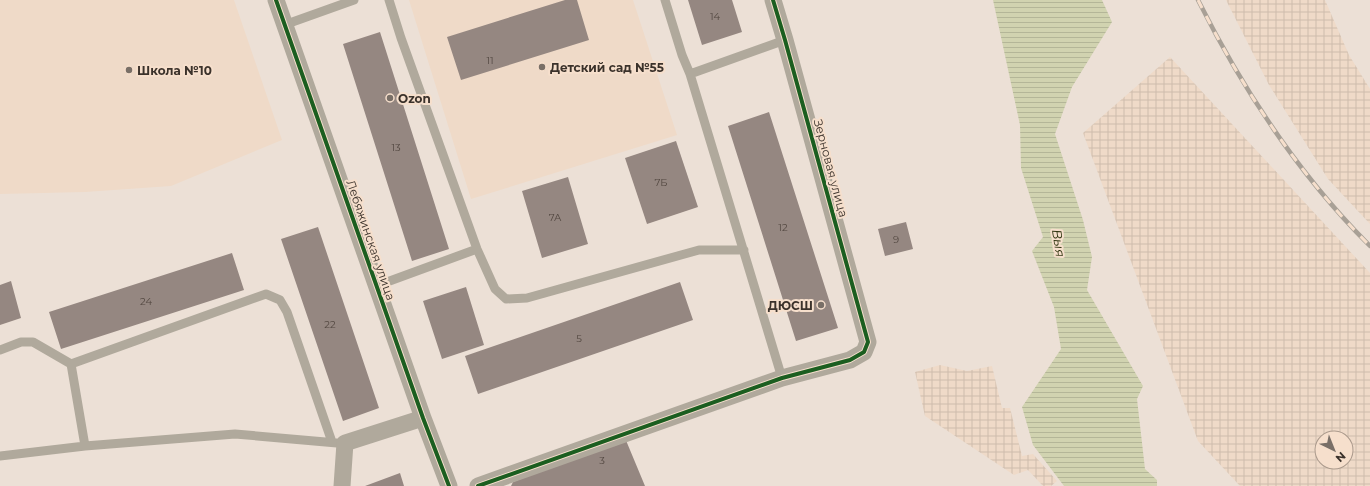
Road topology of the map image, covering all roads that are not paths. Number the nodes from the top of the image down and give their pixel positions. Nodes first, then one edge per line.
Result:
1 (276, 0) edge
2 (354, 0) edge
3 (389, 0) edge
4 (665, 0) edge
5 (773, 0) edge
6 (284, 25) junction
7 (785, 40) junction
8 (690, 74) junction
9 (477, 249) junction
10 (744, 250) junction
11 (376, 286) junction
12 (0, 350) edge
13 (71, 364) junction
14 (782, 378) junction
15 (423, 418) junction
16 (338, 443) junction
17 (85, 446) junction
18 (0, 456) edge
19 (342, 486) edge
20 (449, 486) edge
21 (478, 486) edge

1 - 6 street, Лебяжинская улица
2 - 6 lane
3 - 9 lane
4 - 8 lane
5 - 7 street, Зерновая улица
6 - 11 street, Лебяжинская улица
7 - 8 lane
7 - 14 street, Зерновая улица
8 - 10 lane
9 - 10 lane
9 - 11 lane
10 - 14 lane
11 - 15 street, Лебяжинская улица
12 - 13 lane
13 - 16 lane
13 - 17 lane
14 - 21 street
15 - 16 street
15 - 20 street, Лебяжинская улица
16 - 17 lane
16 - 19 street
17 - 18 lane

